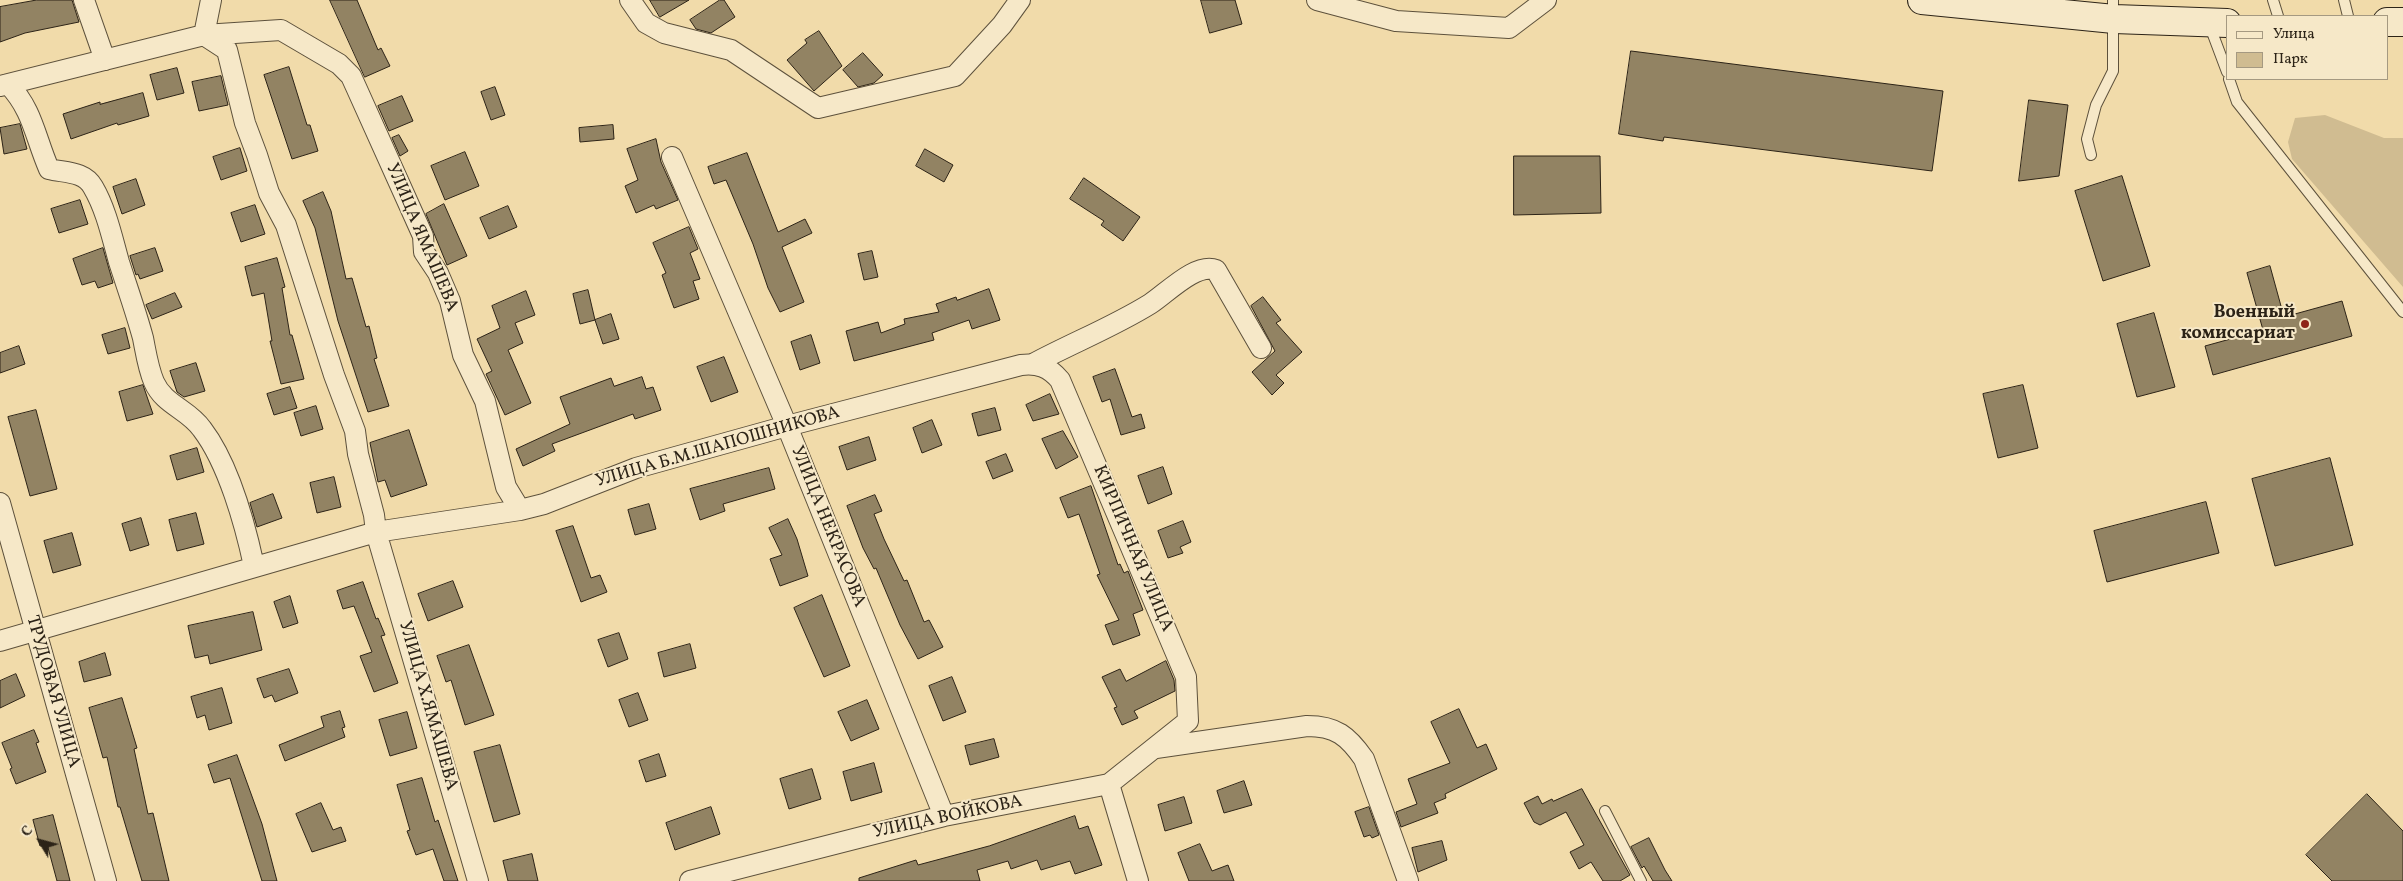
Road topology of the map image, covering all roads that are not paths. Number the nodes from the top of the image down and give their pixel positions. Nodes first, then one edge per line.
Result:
1 (84, 0) edge
2 (211, 0) edge
3 (630, 0) edge
4 (1020, 0) edge
5 (1317, 0) edge
6 (1546, 0) edge
7 (1922, 0) edge
8 (2273, 0) edge
9 (2344, 0) edge
10 (2114, 9) edge
11 (2278, 15) edge
12 (2348, 15) edge
13 (2388, 22) edge
14 (2403, 22) edge
15 (2218, 23) edge
16 (204, 35) junction
17 (105, 60) junction
18 (2226, 67) edge
19 (2229, 80) edge
20 (4, 85) edge
21 (2091, 155) dead end
22 (672, 157) dead end
23 (2403, 312) edge
24 (1261, 348) dead end
25 (1033, 364) junction
26 (786, 426) junction
27 (0, 502) edge
28 (520, 510) junction
29 (376, 532) junction
30 (254, 566) junction
31 (35, 632) junction
32 (0, 641) edge
33 (1188, 721) joint
34 (1154, 748) junction
35 (1109, 784) junction
36 (1605, 811) dead end
37 (944, 816) junction
38 (702, 879) edge
39 (106, 881) edge
40 (478, 881) edge
41 (1138, 881) edge
42 (1408, 881) edge
43 (1641, 881) edge

1 - 17 street
2 - 16 street
3 - 4 street
5 - 6 street
7 - 10 street
8 - 11 lane
9 - 12 lane
10 - 15 street
10 - 21 lane
13 - 14 street
15 - 18 lane
16 - 17 street, УЛИЦА ЯМАШЕВА
16 - 28 street, УЛИЦА ЯМАШЕВА
16 - 29 street
17 - 20 street, УЛИЦА ЯМАШЕВА
19 - 23 lane
20 - 30 street
22 - 26 street, УЛИЦА НЕКРАСОВА
24 - 25 street, УЛИЦА Б.М.ШАПОШНИКОВА
25 - 26 street, УЛИЦА Б.М.ШАПОШНИКОВА
25 - 33 street, КИРПИЧНАЯ УЛИЦА
26 - 28 street, УЛИЦА Б.М.ШАПОШНИКОВА
26 - 37 street, УЛИЦА НЕКРАСОВА
27 - 31 street, ТРУДОВАЯ УЛИЦА
28 - 29 street, УЛИЦА Б.М.ШАПОШНИКОВА
29 - 30 street, УЛИЦА Б.М.ШАПОШНИКОВА
29 - 40 street, УЛИЦА Х.ЯМАШЕВА
30 - 31 street, УЛИЦА Б.М.ШАПОШНИКОВА
31 - 32 street, УЛИЦА Б.М.ШАПОШНИКОВА
31 - 39 street, ТРУДОВАЯ УЛИЦА
33 - 34 street, УЛИЦА ВОЙКОВА
34 - 35 street, УЛИЦА ВОЙКОВА
34 - 42 street
35 - 37 street, УЛИЦА ВОЙКОВА
35 - 41 street
36 - 43 lane
37 - 38 street, УЛИЦА ВОЙКОВА

